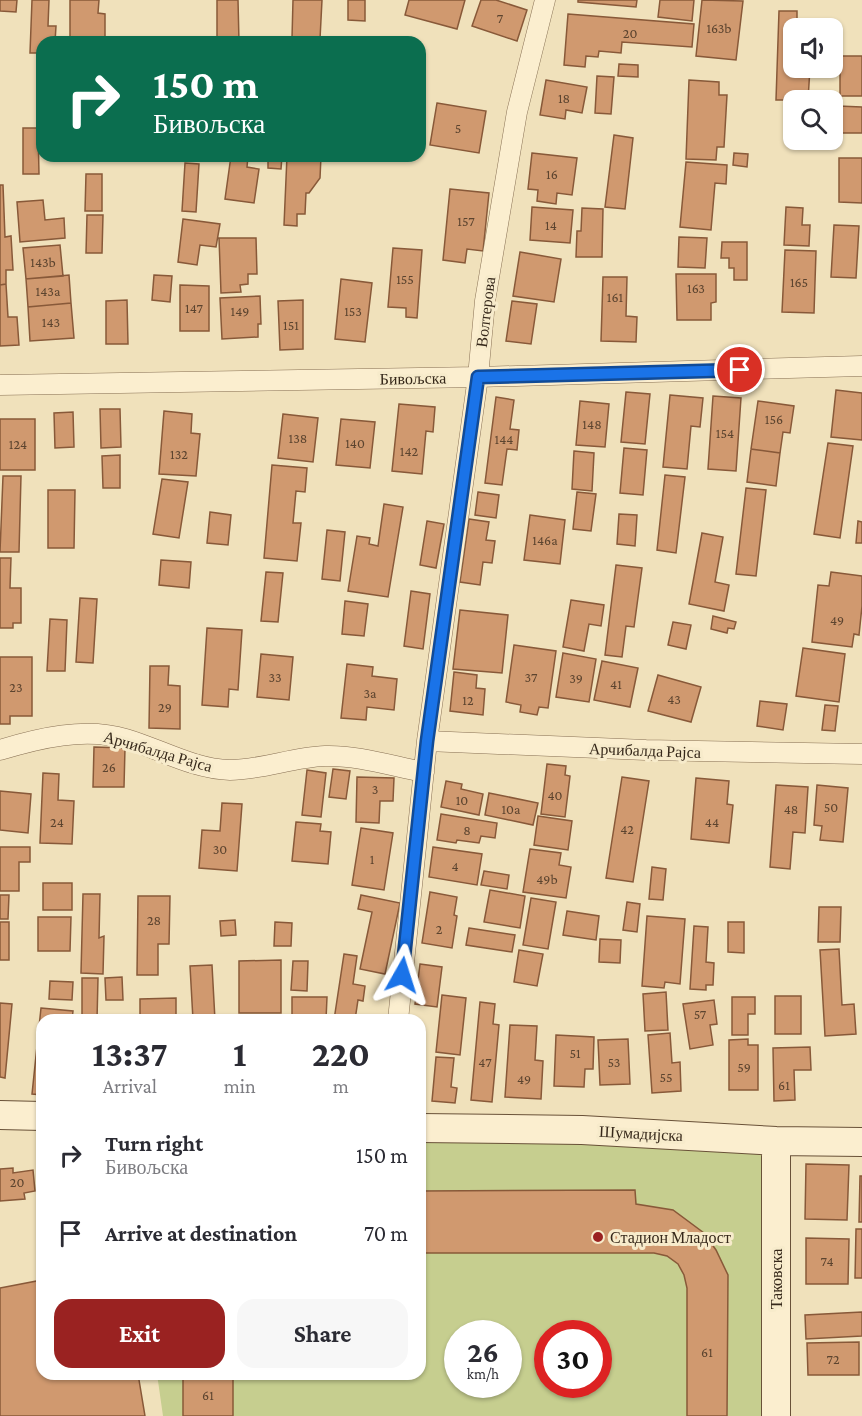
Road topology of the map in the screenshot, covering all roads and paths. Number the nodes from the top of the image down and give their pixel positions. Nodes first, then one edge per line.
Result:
1 (545, 0) edge
2 (862, 366) edge
3 (478, 377) junction
4 (0, 385) edge
5 (427, 741) junction
6 (0, 750) edge
7 (862, 754) edge
8 (424, 772) junction
9 (399, 1014) edge
10 (0, 1115) edge
11 (36, 1116) edge
12 (426, 1128) edge
13 (776, 1141) junction
14 (862, 1142) edge
15 (776, 1416) edge
16 (782, 1416) edge

1 - 3 street, Волтерова
2 - 3 street, Бивољска
3 - 4 street, Бивољска
3 - 5 street, Волтерова
5 - 7 street, Арчибалда Рајса
5 - 8 street, Волтерова
6 - 8 street, Арчибалда Рајса
8 - 9 street, Волтерова
10 - 11 street
12 - 13 street, Шумадијска
13 - 14 street, Шумадијска
13 - 15 street, Таковска
15 - 16 street

